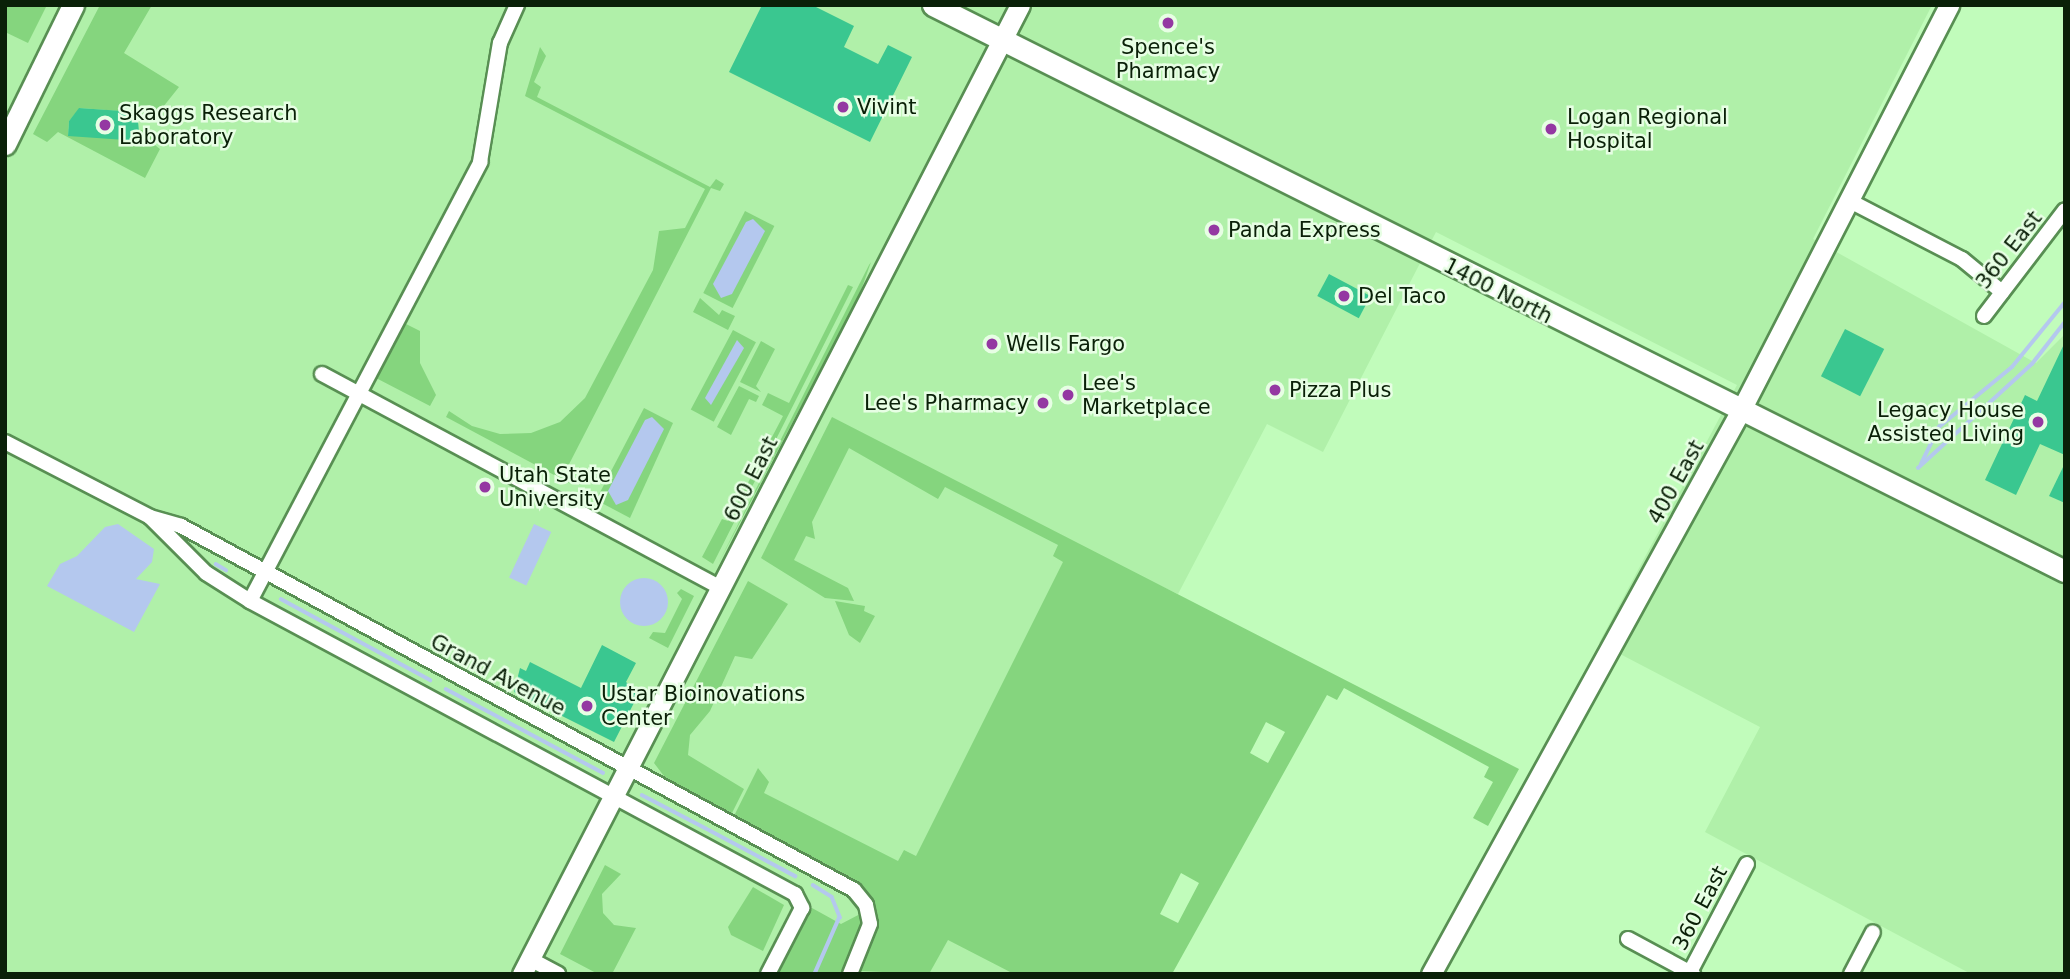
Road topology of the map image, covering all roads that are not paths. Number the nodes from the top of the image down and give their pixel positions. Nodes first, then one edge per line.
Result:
1 (73, 5) edge
2 (517, 5) edge
3 (933, 5) edge
4 (1020, 5) edge
5 (1948, 5) edge
6 (1002, 40) junction
7 (5, 144) edge
8 (1848, 200) junction
9 (2065, 210) edge
10 (2002, 292) junction
11 (1984, 316) dead end
12 (322, 374) dead end
13 (357, 393) junction
14 (1740, 412) junction
15 (5, 442) edge
16 (150, 517) junction
17 (265, 571) junction
18 (2065, 571) edge
19 (720, 588) junction
20 (250, 601) junction
21 (628, 768) junction
22 (613, 797) junction
23 (1747, 864) dead end
24 (1872, 932) dead end
25 (1628, 939) dead end
26 (526, 966) edge
27 (1691, 973) edge
28 (558, 974) edge
29 (768, 974) edge
30 (850, 974) edge
31 (1431, 974) edge
32 (1851, 974) edge

1 - 7 main road
2 - 13 street
3 - 6 main road, 1400 North
4 - 6 street, 600 East
5 - 8 street, 400 East
6 - 14 main road, 1400 North
6 - 19 street, 600 East
8 - 10 street
8 - 14 street, 400 East
9 - 10 street, 360 East
10 - 11 street, 360 East
12 - 13 street
13 - 17 street
13 - 19 street
14 - 18 main road, 1400 North
14 - 31 street, 400 East
15 - 16 street, Grand Avenue
16 - 17 street, Grand Avenue
16 - 20 street, Grand Avenue
17 - 20 street
17 - 21 street, Grand Avenue
19 - 21 street, 600 East
20 - 22 street, Grand Avenue
21 - 22 street, 600 East
21 - 30 street, Grand Avenue
22 - 26 street, 600 East
22 - 29 street, Grand Avenue
23 - 27 street, 360 East
24 - 32 street
25 - 27 street
26 - 28 street

